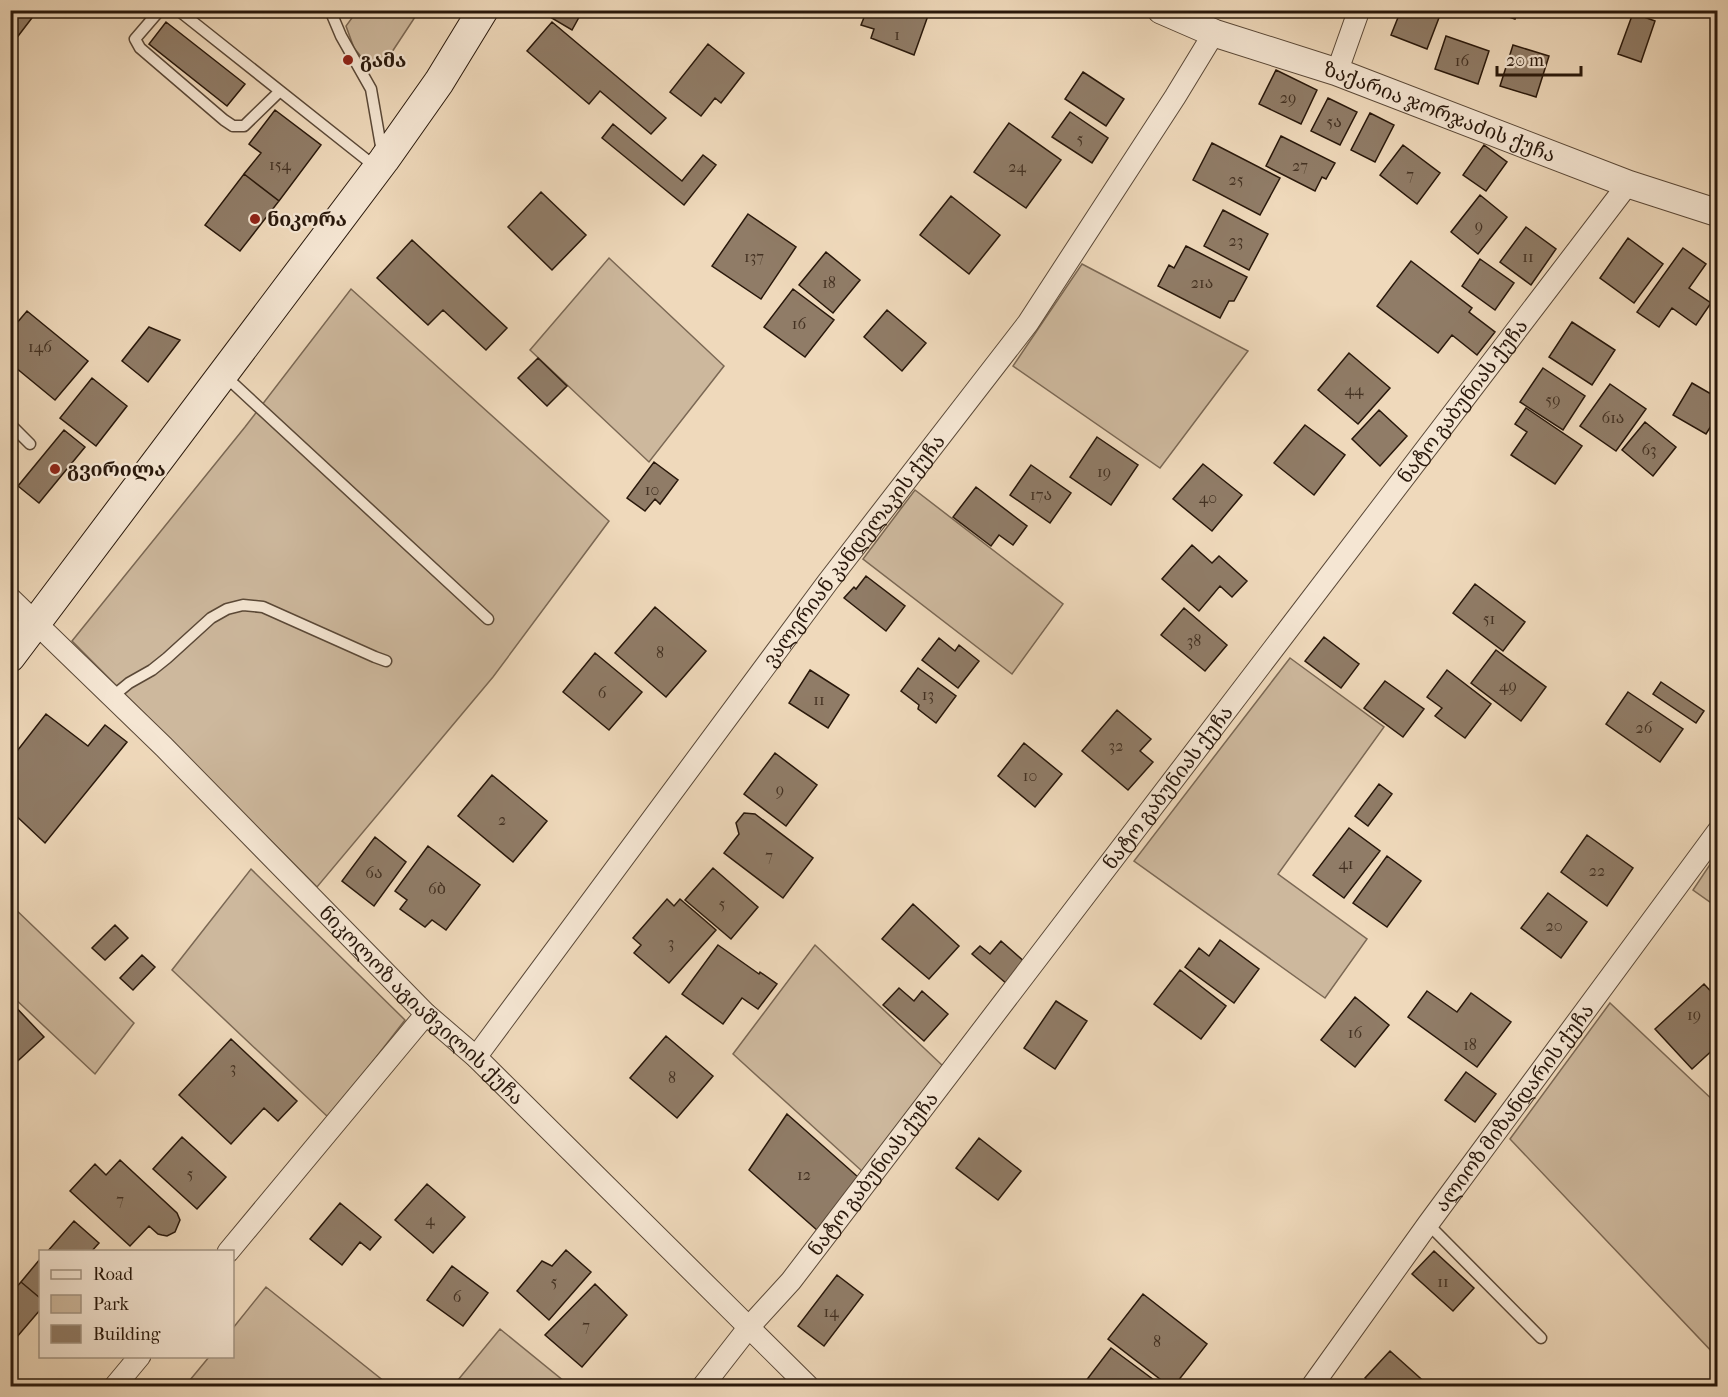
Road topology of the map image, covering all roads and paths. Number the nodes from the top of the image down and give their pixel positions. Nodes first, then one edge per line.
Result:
1 (160, 10) edge
2 (178, 10) edge
3 (330, 10) edge
4 (483, 10) edge
5 (1161, 10) edge
6 (1359, 10) edge
7 (1214, 33) junction
8 (1337, 72) junction
9 (279, 92) junction
10 (381, 164) junction
11 (1628, 184) junction
12 (1718, 213) edge
13 (223, 374) junction
14 (10, 424) edge
15 (30, 444) dead end
16 (10, 598) edge
17 (488, 619) dead end
18 (37, 624) junction
19 (10, 657) edge
20 (386, 660) dead end
21 (112, 697) junction
22 (1718, 831) edge
23 (426, 1014) junction
24 (476, 1057) junction
25 (1428, 1224) junction
26 (229, 1250) edge
27 (749, 1327) junction
28 (1541, 1338) dead end
29 (138, 1358) edge
30 (115, 1386) edge
31 (702, 1386) edge
32 (808, 1386) edge
33 (1312, 1386) edge

1 - 9 lane
2 - 9 lane
3 - 10 lane
4 - 10 main road
5 - 7 street, ზაქარია ჯორჯაძის ქუჩა
6 - 8 street
7 - 8 street, ზაქარია ჯორჯაძის ქუჩა
7 - 24 street, ვალერიან კანდელაკის ქუჩა
8 - 11 street, ზაქარია ჯორჯაძის ქუჩა
9 - 10 lane
10 - 13 main road
11 - 12 street, ზაქარია ჯორჯაძის ქუჩა
11 - 27 street, ნატო გაბუნიას ქუჩა
13 - 17 lane
13 - 18 main road
14 - 15 lane
16 - 18 street, ნიკოლოზ აგიაშვილის ქუჩა
18 - 19 main road
18 - 21 street, ნიკოლოზ აგიაშვილის ქუჩა
20 - 21 lane
21 - 23 street, ნიკოლოზ აგიაშვილის ქუჩა
22 - 25 street, ალიოზ მიზანდარის ქუჩა
23 - 24 street, ნიკოლოზ აგიაშვილის ქუჩა
23 - 26 street
24 - 27 street, ნიკოლოზ აგიაშვილის ქუჩა
25 - 28 lane
25 - 33 street, ალიოზ მიზანდარის ქუჩა
27 - 31 street, ნატო გაბუნიას ქუჩა
27 - 32 street, ნიკოლოზ აგიაშვილის ქუჩა
29 - 30 street

